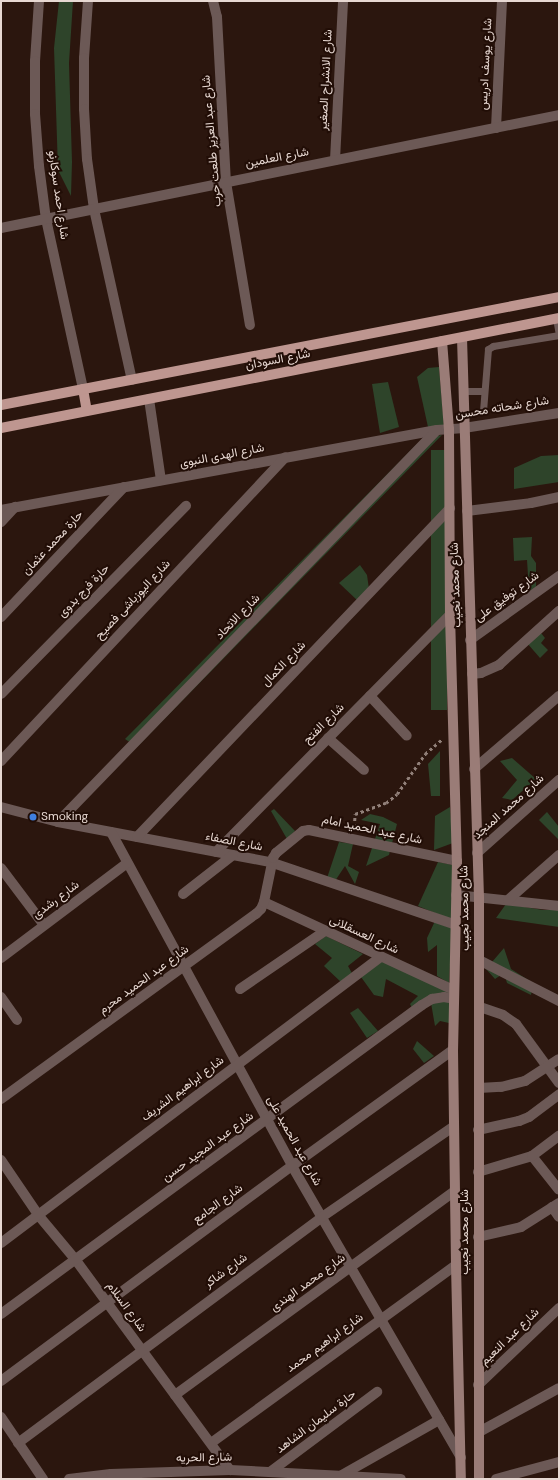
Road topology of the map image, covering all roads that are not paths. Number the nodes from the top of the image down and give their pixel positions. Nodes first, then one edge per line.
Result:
1 (39, 1) edge
2 (88, 1) edge
3 (213, 1) edge
4 (343, 1) edge
5 (502, 1) edge
6 (559, 115) edge
7 (496, 128) junction
8 (335, 160) junction
9 (226, 182) junction
10 (94, 209) junction
11 (46, 219) junction
12 (1, 228) edge
13 (559, 297) edge
14 (557, 318) edge
15 (250, 325) dead end
16 (559, 335) edge
17 (462, 338) junction
18 (442, 341) junction
19 (132, 380) junction
20 (82, 390) junction
21 (463, 391) junction
22 (484, 391) junction
23 (149, 399) junction
24 (1, 406) edge
25 (87, 411) junction
26 (482, 411) dead end
27 (559, 413) edge
28 (1, 428) edge
29 (464, 428) junction
30 (449, 429) junction
31 (437, 430) junction
32 (285, 457) junction
33 (161, 480) junction
34 (124, 487) junction
35 (559, 498) edge
36 (186, 506) dead end
37 (15, 507) junction
38 (450, 508) junction
39 (1, 510) edge
40 (467, 511) junction
41 (1, 522) edge
42 (559, 576) edge
43 (559, 611) edge
44 (450, 615) junction
45 (1, 617) edge
46 (470, 640) junction
47 (472, 674) junction
48 (1, 694) edge
49 (370, 696) junction
50 (559, 696) edge
51 (407, 736) dead end
52 (328, 738) junction
53 (1, 761) edge
54 (474, 769) junction
55 (364, 770) dead end
56 (559, 780) edge
57 (1, 807) edge
58 (58, 822) junction
59 (111, 832) junction
60 (137, 837) junction
61 (216, 852) junction
62 (477, 853) junction
63 (233, 855) junction
64 (559, 855) edge
65 (270, 862) junction
66 (457, 862) junction
67 (127, 863) junction
68 (1, 868) edge
69 (183, 894) dead end
70 (456, 895) junction
71 (479, 897) junction
72 (508, 900) junction
73 (264, 902) junction
74 (559, 906) edge
75 (44, 925) junction
76 (456, 925) junction
77 (325, 931) junction
78 (381, 957) junction
79 (1, 958) edge
80 (479, 960) junction
81 (184, 968) junction
82 (240, 989) dead end
83 (454, 994) junction
84 (1, 997) edge
85 (559, 1001) edge
86 (480, 1007) junction
87 (17, 1020) dead end
88 (453, 1050) junction
89 (559, 1059) edge
90 (237, 1065) junction
91 (547, 1067) junction
92 (559, 1083) edge
93 (478, 1088) junction
94 (559, 1094) edge
95 (1, 1099) edge
96 (267, 1120) junction
97 (453, 1127) junction
98 (478, 1130) junction
99 (559, 1136) edge
100 (532, 1156) junction
101 (1, 1160) edge
102 (292, 1166) junction
103 (5, 1172) edge
104 (478, 1172) junction
105 (455, 1190) junction
106 (559, 1190) edge
107 (556, 1205) edge
108 (39, 1216) junction
109 (322, 1217) junction
110 (559, 1217) edge
111 (478, 1236) junction
112 (1, 1243) edge
113 (75, 1259) junction
114 (456, 1265) junction
115 (351, 1268) junction
116 (106, 1303) junction
117 (559, 1308) edge
118 (1, 1314) edge
119 (381, 1319) junction
120 (141, 1350) junction
121 (1, 1381) edge
122 (478, 1385) junction
123 (559, 1388) edge
124 (377, 1392) dead end
125 (175, 1395) junction
126 (1, 1417) edge
127 (439, 1420) junction
128 (479, 1432) junction
129 (18, 1442) junction
130 (210, 1443) junction
131 (461, 1457) junction
132 (559, 1462) edge
133 (230, 1470) junction
134 (270, 1472) junction
135 (253, 1475) edge
136 (113, 1476) edge
137 (297, 1476) edge
138 (340, 1478) edge
139 (43, 1479) edge
140 (70, 1479) edge
141 (382, 1479) edge
142 (402, 1479) edge
143 (461, 1479) edge
144 (479, 1479) edge
145 (496, 1479) edge

1 - 11 street, شارع احمد سوكارنو
2 - 10 street
3 - 9 street, شارع عبد العزيز طلعت حرب
4 - 8 street, شارع الانشراح الصغير
5 - 7 street, شارع يوسف ادريس
6 - 7 street, شارع العلمين
7 - 8 street, شارع العلمين
8 - 9 street, شارع العلمين
9 - 10 street, شارع العلمين
9 - 15 street, شارع عبد العزيز طلعت حرب
10 - 11 street, شارع العلمين
10 - 19 street
11 - 12 street, شارع العلمين
11 - 20 street, شارع احمد سوكارنو
13 - 19 main road, شارع السودان
14 - 16 lane
14 - 17 main road, شارع السودان
16 - 22 lane
17 - 18 main road, شارع السودان
17 - 21 main road, شارع محمد نجيب
18 - 23 main road, شارع السودان
18 - 30 main road, شارع محمد نجيب
19 - 20 main road, شارع السودان
20 - 24 main road, شارع السودان
20 - 25 main road
21 - 22 lane
21 - 29 main road, شارع محمد نجيب
22 - 26 lane
23 - 25 main road, شارع السودان
23 - 33 street
25 - 28 main road, شارع السودان
27 - 29 street, شارع شحاته محسن
29 - 30 street, شارع شحاته محسن
29 - 40 main road, شارع محمد نجيب
30 - 31 street, شارع الهدى النبوى
30 - 38 main road, شارع محمد نجيب
31 - 32 street, شارع الهدى النبوى
31 - 58 street, شارع الاتحاد
32 - 33 street, شارع الهدى النبوى
32 - 53 street, شارع اليوزباشى فصيح
33 - 34 street, شارع الهدى النبوى
34 - 37 street, شارع الهدى النبوى
34 - 45 street, حارة محمد عثمان
35 - 40 street
36 - 48 street, حارة فرج بدوى
37 - 39 street, شارع الهدى النبوى
37 - 41 street
38 - 44 main road, شارع محمد نجيب
38 - 60 street, شارع الكمال
40 - 46 main road, شارع محمد نجيب
42 - 46 street, شارع توفيق على
43 - 47 street
44 - 49 street, شارع الفتح
44 - 66 main road, شارع محمد نجيب
46 - 47 main road, شارع محمد نجيب
47 - 54 main road, شارع محمد نجيب
49 - 51 street
49 - 52 street, شارع الفتح
50 - 54 street
52 - 55 street
52 - 61 street, شارع الفتح
54 - 62 main road, شارع محمد نجيب
56 - 62 street, شارع محمد المنجد
57 - 58 street, شارع الصفاء
58 - 59 street, شارع الصفاء
59 - 60 street, شارع الصفاء
59 - 67 street, شارع عبد الحميد على
60 - 61 street, شارع الصفاء
61 - 63 street, شارع الصفاء
62 - 71 main road, شارع محمد نجيب
63 - 65 street, شارع الصفاء
63 - 69 street
64 - 72 street
65 - 66 street, شارع عبد الحميد امام
65 - 73 street
65 - 76 street, شارع الصفاء
66 - 70 main road, شارع محمد نجيب
67 - 75 street, شارع رشدى
67 - 81 street, شارع عبد الحميد على
68 - 75 street
70 - 71 street
70 - 76 main road, شارع محمد نجيب
71 - 72 street
71 - 80 main road, شارع محمد نجيب
72 - 74 street
73 - 77 street, شارع العسقلانى
73 - 81 street, شارع عبد الحميد محرم
75 - 79 street, شارع رشدى
76 - 83 main road, شارع محمد نجيب
77 - 78 street, شارع العسقلانى
77 - 82 street
78 - 83 street, شارع العسقلانى
78 - 90 street, شارع ابراهيم الشريف
80 - 85 street
80 - 86 main road, شارع محمد نجيب
81 - 90 street, شارع عبد الحميد على
81 - 95 street, شارع عبد الحميد محرم
83 - 88 main road, شارع محمد نجيب
83 - 96 street, شارع عبد المجيد حسن
84 - 87 street
86 - 91 street
86 - 93 main road, شارع محمد نجيب
88 - 97 main road, شارع محمد نجيب
88 - 102 street, شارع الجامع
89 - 91 street
90 - 96 street, شارع عبد الحميد على
90 - 108 street, شارع ابراهيم الشريف
91 - 92 street
91 - 93 street
93 - 98 main road, شارع محمد نجيب
94 - 98 street
96 - 102 street, شارع عبد الحميد على
96 - 113 street, شارع عبد المجيد حسن
97 - 105 main road, شارع محمد نجيب
97 - 109 street, شارع شاكر
98 - 104 main road, شارع محمد نجيب
99 - 100 street
100 - 104 street
100 - 106 street
101 - 103 street, شارع السلام
102 - 109 street, شارع عبد الحميد على
102 - 116 street, شارع الجامع
103 - 108 street, شارع السلام
104 - 111 main road, شارع محمد نجيب
105 - 114 main road, شارع محمد نجيب
105 - 115 street, شارع محمد الهندى
107 - 110 street
107 - 111 street
108 - 112 street, شارع ابراهيم الشريف
108 - 113 street, شارع السلام
109 - 115 street, شارع عبد الحميد على
109 - 120 street, شارع شاكر
111 - 122 main road, شارع محمد نجيب
113 - 116 street, شارع السلام
113 - 118 street, شارع عبد المجيد حسن
114 - 119 street, شارع ابراهيم محمد
114 - 131 main road, شارع محمد نجيب
115 - 119 street, شارع عبد الحميد على
115 - 125 street, شارع محمد الهندى
116 - 120 street, شارع السلام
116 - 121 street, شارع الجامع
117 - 122 street, شارع عبد النعيم
119 - 127 street, شارع عبد الحميد على
119 - 130 street, شارع ابراهيم محمد
120 - 125 street, شارع السلام
120 - 129 street, شارع شاكر
122 - 128 main road, شارع محمد نجيب
123 - 128 street
124 - 134 street, حارة سليمان الشاهد
125 - 130 street, شارع السلام
126 - 129 street
127 - 131 street, شارع عبد الحميد على
127 - 138 street
128 - 144 main road, شارع محمد نجيب
129 - 139 street
130 - 133 street, شارع السلام
131 - 143 main road, شارع محمد نجيب
132 - 145 street
133 - 135 street, شارع الحريه
133 - 136 street, شارع الحريه
134 - 135 street, شارع الحريه
134 - 137 street, شارع الحريه
136 - 140 street, شارع الحريه
137 - 138 street, شارع الحريه
138 - 141 street, شارع الحريه
141 - 142 street, شارع الحريه

